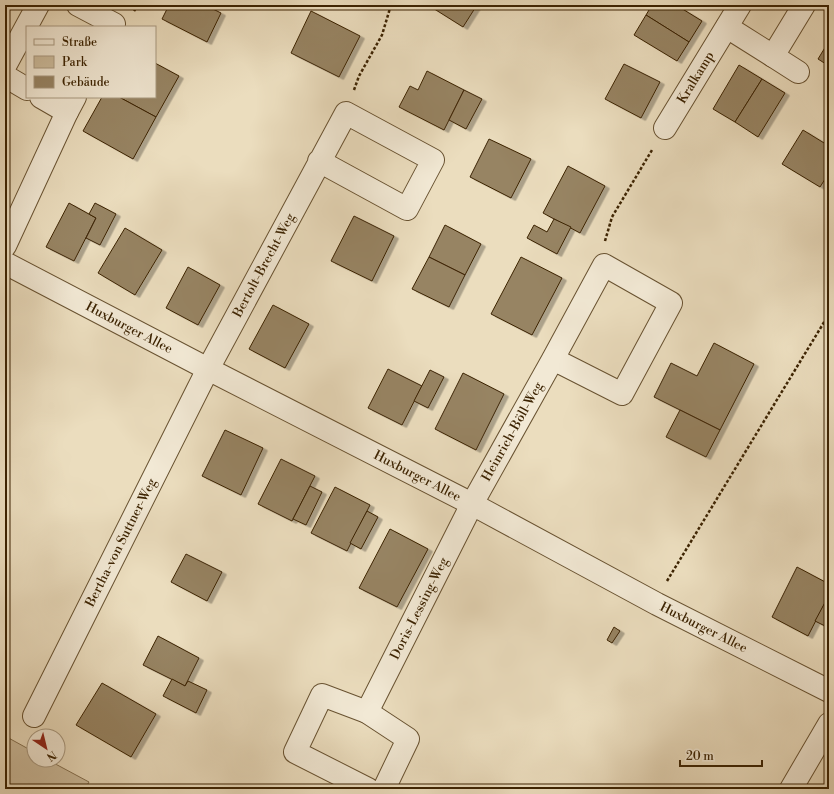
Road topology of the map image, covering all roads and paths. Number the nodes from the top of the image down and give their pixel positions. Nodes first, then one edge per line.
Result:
1 (38, 5) edge
2 (78, 5) edge
3 (391, 5) edge
4 (740, 5) edge
5 (804, 5) edge
6 (27, 26) edge
7 (113, 26) edge
8 (26, 27) edge
9 (727, 27) junction
10 (773, 56) junction
11 (5, 66) edge
12 (798, 72) dead end
13 (5, 76) edge
14 (26, 88) edge
15 (45, 98) edge
16 (71, 105) edge
17 (346, 113) junction
18 (665, 128) joint
19 (319, 161) junction
20 (5, 246) edge
21 (5, 264) edge
22 (604, 265) junction
23 (829, 314) edge
24 (553, 359) junction
25 (208, 369) junction
26 (472, 504) junction
27 (654, 602) junction
28 (829, 691) edge
29 (367, 712) junction
30 (34, 716) dead end
31 (829, 724) edge
32 (368, 789) edge
33 (384, 789) edge
34 (791, 789) edge

1 - 6 street
2 - 7 street
3 - 17 path
4 - 9 street, Kralkamp
5 - 10 street
8 - 11 street
9 - 10 street
9 - 18 street, Kralkamp
10 - 12 street
13 - 14 street
15 - 16 street
16 - 20 street
17 - 19 street, Bertolt-Brecht-Weg
17 - 19 street
18 - 22 path
19 - 25 street, Bertolt-Brecht-Weg
21 - 25 street, Huxburger Allee
22 - 24 street, Heinrich-Böll-Weg
22 - 24 street
23 - 27 path
24 - 26 street, Heinrich-Böll-Weg
25 - 26 street, Huxburger Allee
25 - 30 street, Bertha-von Suttner-Weg
26 - 27 street, Huxburger Allee
26 - 29 street, Doris-Lessing-Weg
27 - 28 street, Huxburger Allee
29 - 32 street
29 - 33 street
31 - 34 street

